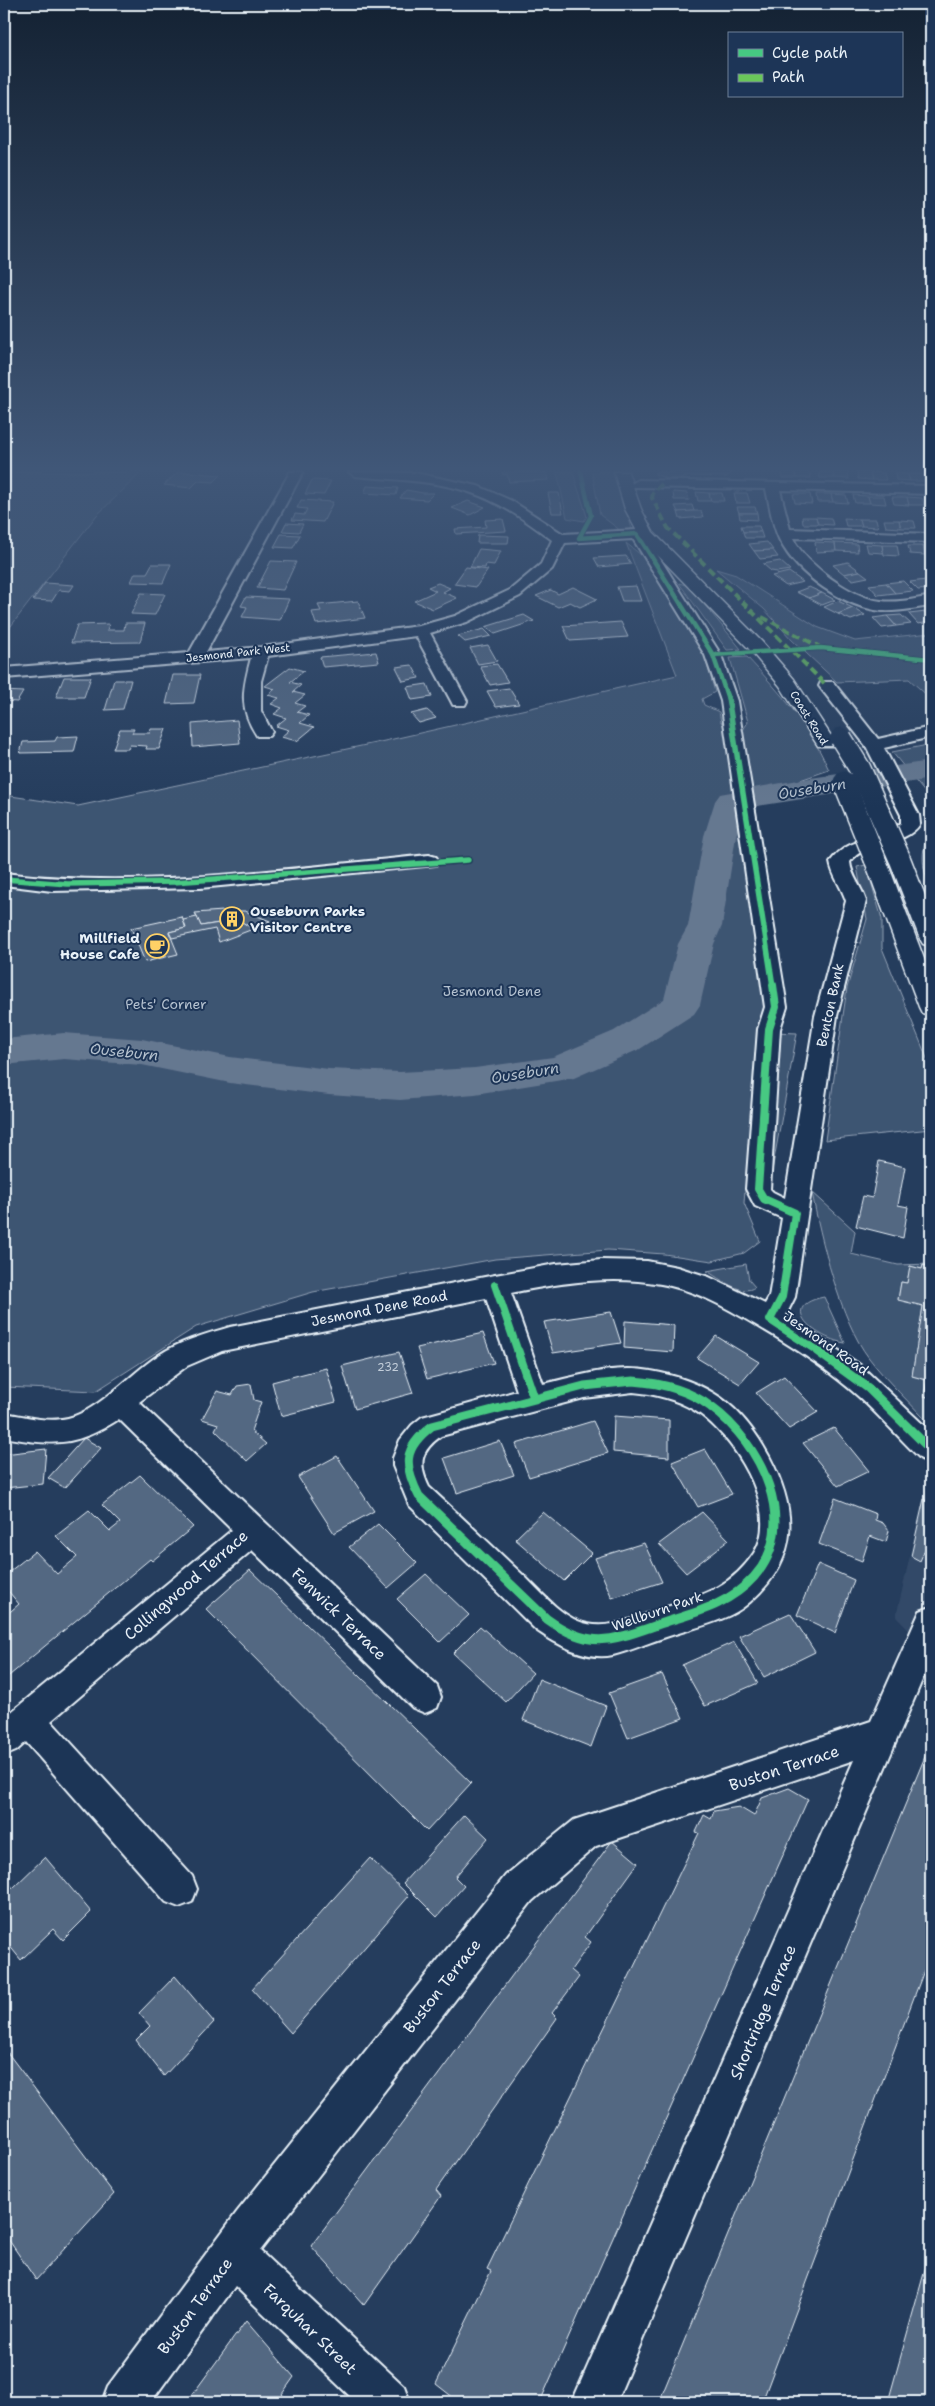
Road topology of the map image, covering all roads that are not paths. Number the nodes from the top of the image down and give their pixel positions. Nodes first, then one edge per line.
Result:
1 (234, 584) edge
2 (525, 584) edge
3 (672, 584) edge
4 (693, 584) edge
5 (713, 584) edge
6 (836, 584) edge
7 (931, 601) edge
8 (421, 631) junction
9 (260, 652) junction
10 (194, 658) junction
11 (4, 674) edge
12 (827, 686) dead end
13 (459, 701) dead end
14 (263, 732) dead end
15 (931, 732) edge
16 (833, 740) junction
17 (878, 752) junction
18 (429, 861) dead end
19 (4, 879) edge
20 (931, 939) edge
21 (931, 1007) edge
22 (795, 1213) junction
23 (494, 1285) junction
24 (770, 1320) junction
25 (534, 1398) junction
26 (119, 1401) junction
27 (4, 1425) edge
28 (931, 1450) edge
29 (253, 1531) junction
30 (931, 1622) edge
31 (425, 1697) dead end
32 (15, 1729) edge
33 (883, 1734) junction
34 (178, 1889) dead end
35 (232, 2255) junction
36 (124, 2402) edge
37 (388, 2402) edge
38 (594, 2402) edge

1 - 10 street
2 - 8 street, Jesmond Park West
3 - 22 street
4 - 16 highway, Coast Road
5 - 16 highway, Coast Road
6 - 7 street
8 - 9 street, Jesmond Park West
8 - 13 street
9 - 10 street, Jesmond Park West
9 - 14 street
10 - 11 street, Jesmond Park West
12 - 17 street, Benton Bank
15 - 17 street
16 - 20 highway, Coast Road, bridge
16 - 21 highway, Coast Road, bridge
17 - 22 street, Benton Bank
18 - 19 street
22 - 24 street, Benton Bank
23 - 24 street, Jesmond Dene Road
23 - 25 street
23 - 26 street, Jesmond Dene Road
24 - 28 street, Jesmond Road
25 - 25 street, Wellburn Park
26 - 27 street, Jesmond Dene Road
26 - 29 street, Collingwood Terrace
29 - 31 street, Fenwick Terrace
29 - 32 street, Collingwood Terrace
30 - 33 street, Shortridge Terrace
32 - 34 street
33 - 35 street, Buston Terrace
33 - 38 street, Shortridge Terrace
35 - 36 street, Buston Terrace
35 - 37 street, Farquhar Street

